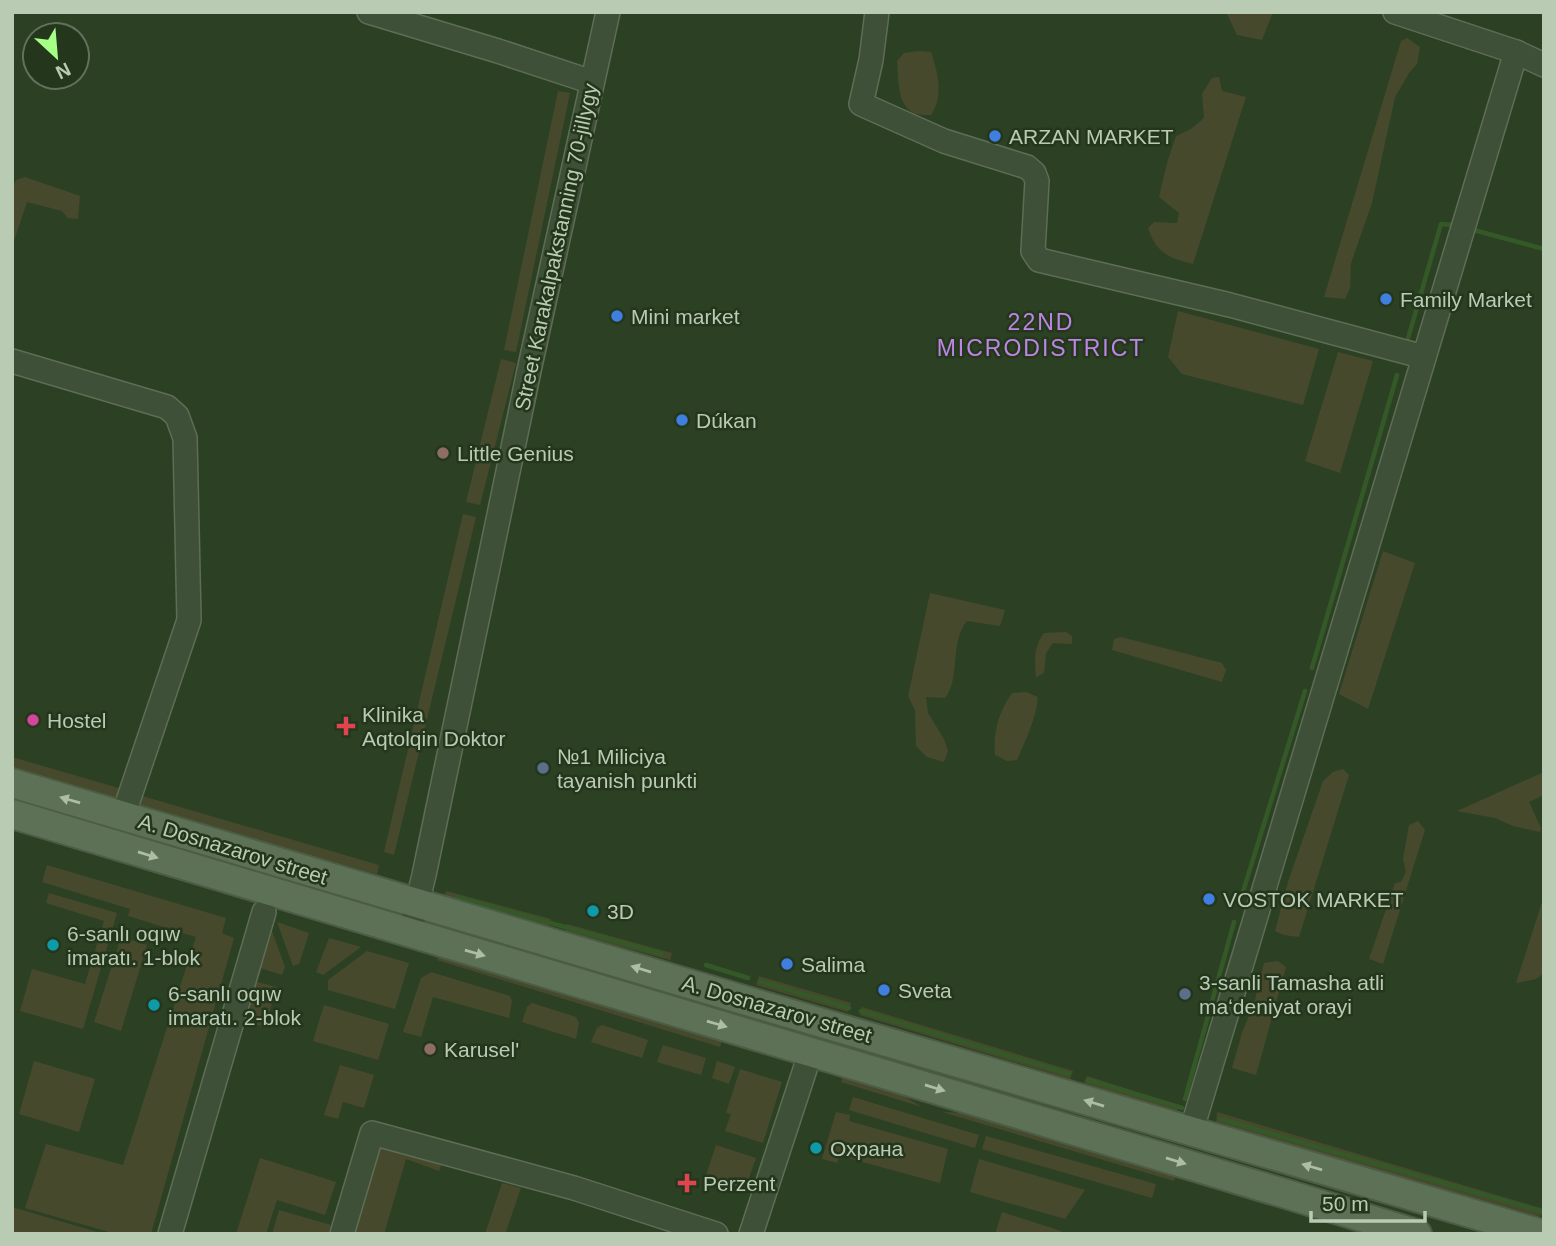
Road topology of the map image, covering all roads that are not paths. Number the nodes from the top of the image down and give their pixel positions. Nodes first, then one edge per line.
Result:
1 (369, 12) edge
2 (608, 12) edge
3 (877, 12) edge
4 (1395, 12) edge
5 (1516, 52) junction
6 (1544, 65) edge
7 (592, 82) junction
8 (1424, 357) junction
9 (12, 362) edge
10 (12, 783) edge
11 (12, 814) edge
12 (124, 816) junction
13 (368, 889) junction
14 (418, 903) junction
15 (447, 911) junction
16 (264, 912) dead end
17 (364, 920) junction
18 (410, 934) junction
19 (437, 942) junction
20 (811, 1051) junction
21 (1191, 1132) junction
22 (170, 1234) edge
23 (342, 1234) edge
24 (716, 1234) edge
25 (751, 1234) edge
26 (1417, 1234) edge
27 (1542, 1234) edge

1 - 7 street
2 - 7 street, Street Karakalpakstanning 70-jillygy
3 - 8 street
4 - 5 street
5 - 6 street
5 - 8 street
7 - 14 street, Street Karakalpakstanning 70-jillygy
8 - 21 street
9 - 12 street
12 -> 10 main road, A. Dosnazarov street
11 -> 17 main road, A. Dosnazarov street
12 - 13 main road, A. Dosnazarov street
13 - 14 main road, A. Dosnazarov street
13 - 17 main road
14 - 15 main road, A. Dosnazarov street
14 - 18 street, Street Karakalpakstanning 70-jillygy
15 - 19 main road
21 -> 15 main road, A. Dosnazarov street
16 - 22 street
17 - 18 main road, A. Dosnazarov street
18 - 19 main road, A. Dosnazarov street
19 -> 20 main road, A. Dosnazarov street
20 - 25 street
20 -> 26 main road, A. Dosnazarov street
27 -> 21 main road, A. Dosnazarov street
23 - 24 street

